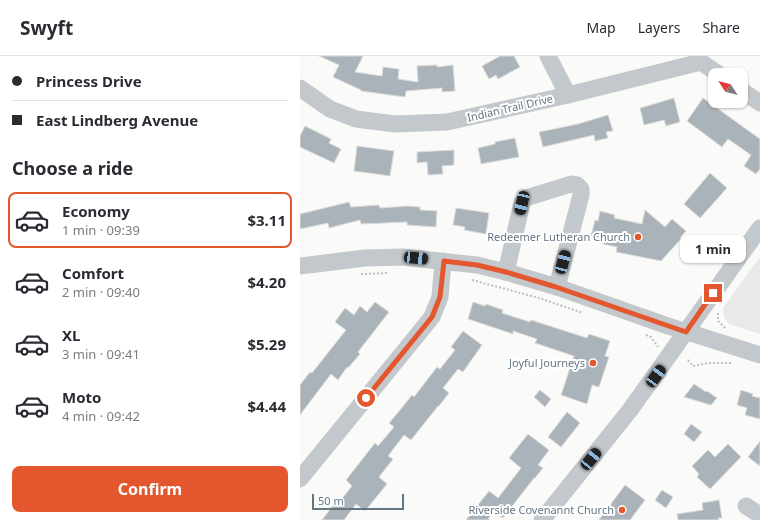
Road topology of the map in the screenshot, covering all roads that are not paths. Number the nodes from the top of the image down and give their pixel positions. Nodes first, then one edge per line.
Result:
1 (548, 56) edge
2 (703, 59) edge
3 (713, 68) edge
4 (300, 88) edge
5 (568, 95) junction
6 (748, 95) edge
7 (760, 103) edge
8 (760, 228) edge
9 (444, 261) junction
10 (300, 266) edge
11 (506, 272) junction
12 (556, 287) junction
13 (686, 332) junction
14 (760, 355) edge
15 (300, 480) edge
16 (542, 520) edge

1 - 5 street
2 - 3 street, Indian Trail Drive
2 - 5 street, Indian Trail Drive
4 - 5 street, Indian Trail Drive
6 - 7 street
8 - 13 street
9 - 10 street
9 - 11 street
9 - 15 street
11 - 12 street
11 - 12 street
12 - 13 street
13 - 14 street
13 - 16 street

